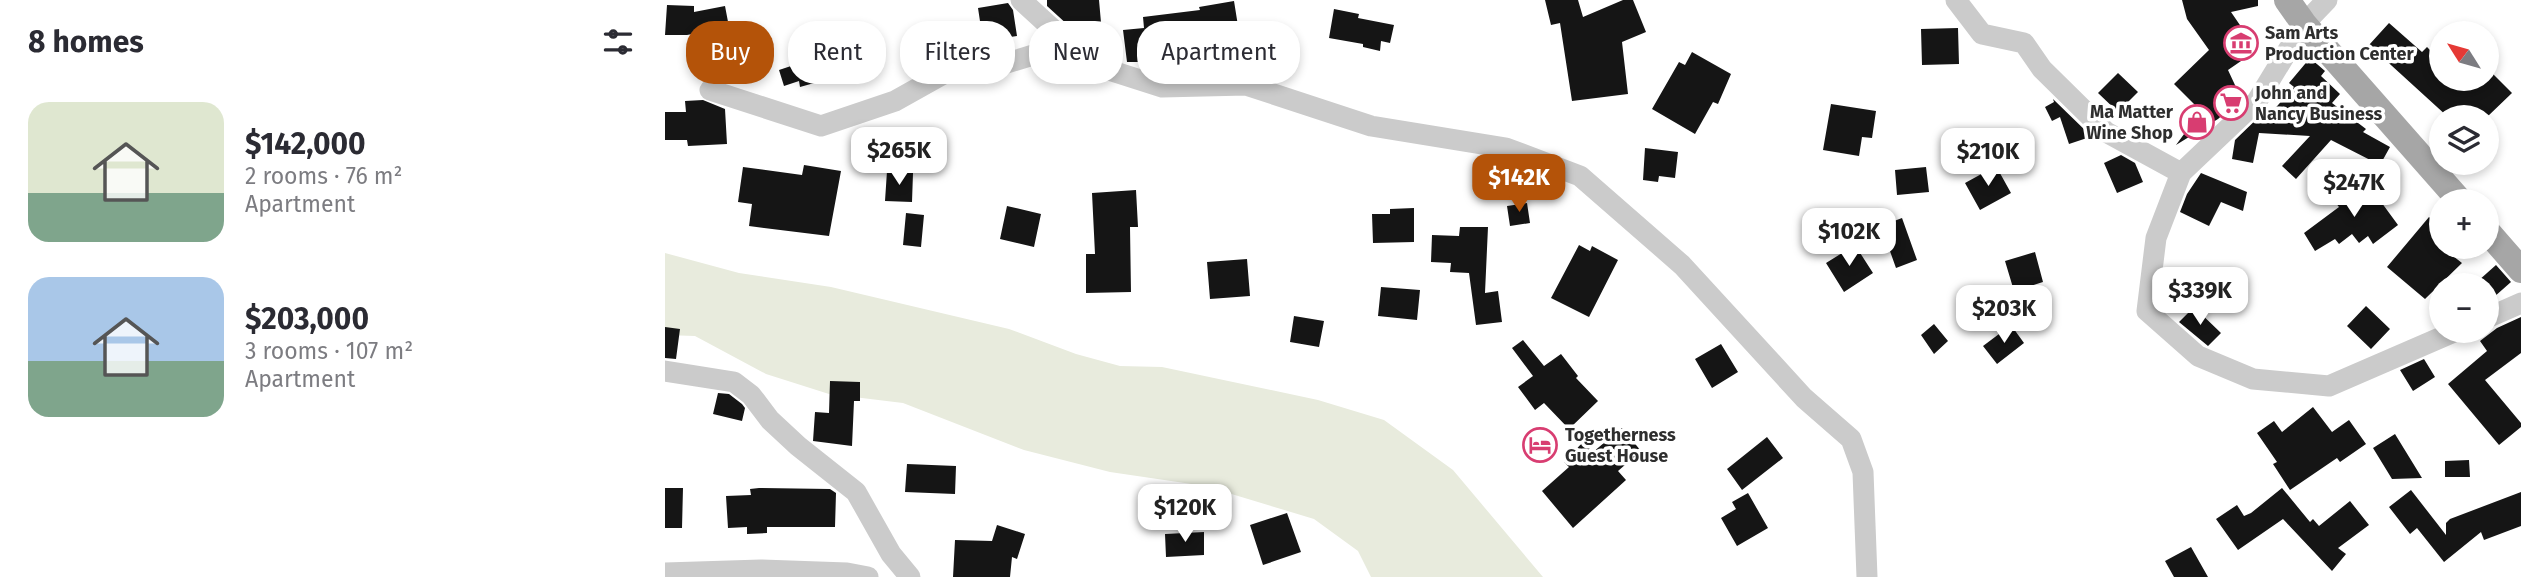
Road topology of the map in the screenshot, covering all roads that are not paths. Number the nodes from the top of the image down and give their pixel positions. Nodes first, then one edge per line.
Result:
1 (1021, 0) edge
2 (1956, 0) edge
3 (2287, 0) edge
4 (2327, 0) edge
5 (1044, 21) edge
6 (2304, 24) junction
7 (1029, 56) edge
8 (1123, 75) edge
9 (710, 90) dead end
10 (2181, 173) junction
11 (2449, 189) edge
12 (2499, 245) edge
13 (2521, 270) edge
14 (2521, 303) edge
15 (2499, 313) edge
16 (2429, 343) edge
17 (665, 371) edge
18 (665, 573) edge
19 (868, 577) edge
20 (910, 577) edge
21 (1867, 577) edge

1 - 5 street
2 - 10 street
3 - 6 main road
4 - 6 street
6 - 10 street
6 - 11 main road
7 - 9 street
8 - 21 street
10 - 16 street
12 - 13 main road
14 - 15 street
17 - 20 street
18 - 19 street

